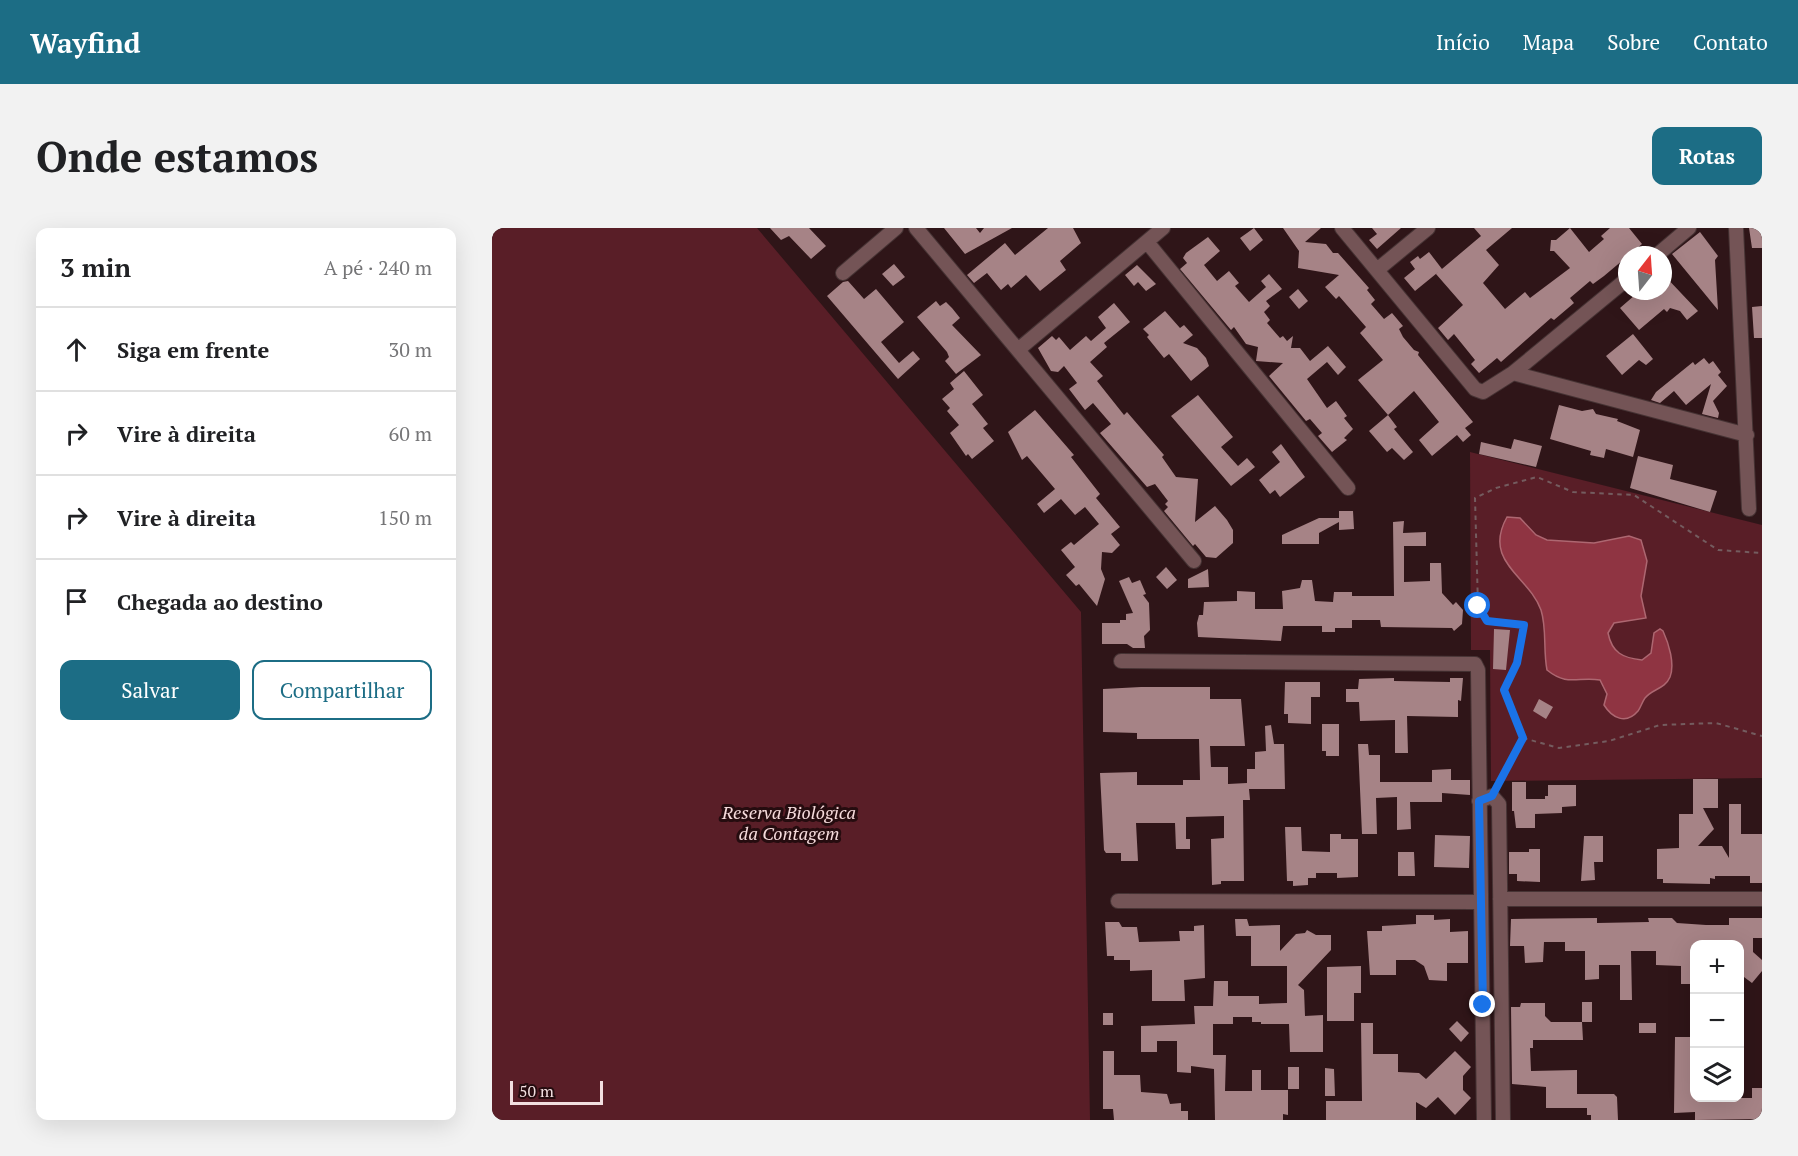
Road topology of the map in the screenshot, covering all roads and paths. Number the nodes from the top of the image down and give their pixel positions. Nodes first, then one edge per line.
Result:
1 (896, 228) edge
2 (916, 228) edge
3 (1163, 228) edge
4 (1342, 228) edge
5 (1428, 228) edge
6 (1689, 228) edge
7 (1736, 228) edge
8 (1147, 242) junction
9 (1668, 246) edge
10 (1377, 270) junction
11 (843, 273) dead end
12 (1618, 286) edge
13 (1019, 349) junction
14 (1513, 373) junction
15 (1747, 435) junction
16 (1348, 488) dead end
17 (1749, 509) dead end
18 (1762, 554) edge
19 (1194, 561) dead end
20 (1121, 661) dead end
21 (1762, 736) edge
22 (1523, 738) junction
23 (1486, 798) junction
24 (1762, 899) edge
25 (1500, 900) junction
26 (1118, 901) dead end
27 (1481, 902) junction
28 (1501, 1023) junction
29 (1483, 1024) junction
30 (1484, 1120) edge
31 (1503, 1120) edge

1 - 11 street
2 - 13 street
3 - 8 street
4 - 10 street
5 - 10 street
6 - 9 street
7 - 15 street
8 - 13 street
8 - 16 street
10 - 14 street
12 - 14 street
13 - 19 street
14 - 15 street
15 - 17 street
18 - 22 path
20 - 23 street
21 - 22 path
22 - 23 path
23 - 25 street
23 - 27 street
24 - 25 street
25 - 28 street
26 - 27 street
27 - 29 street
28 - 29 street
28 - 31 street
29 - 30 street

